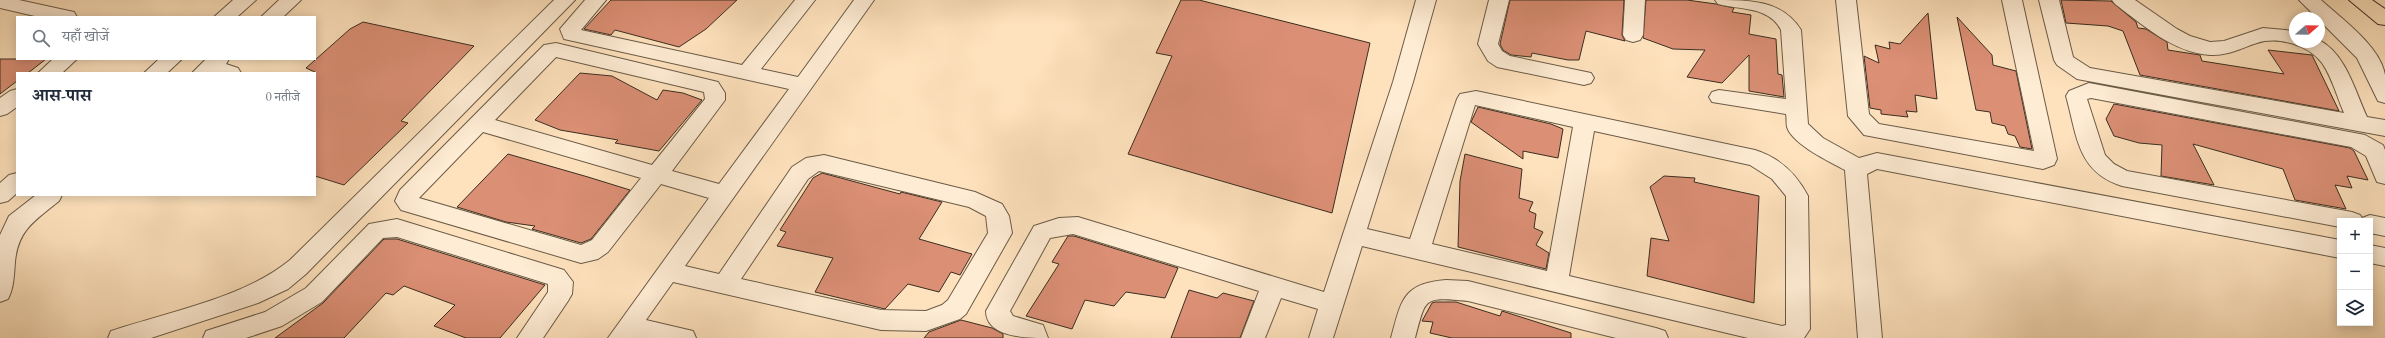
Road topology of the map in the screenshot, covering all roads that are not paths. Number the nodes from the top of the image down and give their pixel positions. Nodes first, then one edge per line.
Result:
1 (246, 0) edge
2 (291, 0) edge
3 (565, 0) edge
4 (596, 0) edge
5 (805, 0) edge
6 (864, 0) edge
7 (1426, 0) edge
8 (1498, 0) edge
9 (1635, 0) edge
10 (1725, 0) edge
11 (1846, 0) edge
12 (2012, 0) edge
13 (2049, 0) edge
14 (2122, 0) edge
15 (2309, 0) edge
16 (2359, 0) edge
17 (0, 2) edge
18 (63, 16) edge
19 (225, 16) edge
20 (271, 16) edge
21 (2385, 19) edge
22 (1634, 35) dead end
23 (2289, 37) edge
24 (2318, 48) edge
25 (66, 60) edge
26 (171, 60) edge
27 (210, 66) edge
28 (49, 72) edge
29 (155, 72) edge
30 (229, 72) edge
31 (747, 72) junction
32 (1584, 78) dead end
33 (803, 85) junction
34 (1719, 96) dead end
35 (2385, 96) edge
36 (16, 97) edge
37 (1796, 108) junction
38 (0, 109) edge
39 (1585, 122) junction
40 (478, 123) junction
41 (2359, 123) junction
42 (2385, 128) edge
43 (1859, 168) junction
44 (656, 175) junction
45 (2385, 176) edge
46 (16, 182) edge
47 (725, 194) junction
48 (0, 195) edge
49 (49, 196) edge
50 (2337, 218) edge
51 (2373, 225) edge
52 (2385, 227) edge
53 (1354, 236) junction
54 (2337, 248) edge
55 (1418, 251) junction
56 (2373, 255) edge
57 (2385, 257) edge
58 (669, 272) junction
59 (725, 284) junction
60 (1556, 284) junction
61 (1273, 286) junction
62 (0, 292) edge
63 (1332, 304) junction
64 (1593, 330) edge
65 (625, 332) edge
66 (1644, 336) edge
67 (120, 338) edge
68 (215, 338) edge
69 (529, 338) edge
70 (684, 338) edge
71 (1036, 338) edge
72 (1253, 338) edge
73 (1321, 338) edge
74 (1403, 338) edge
75 (1870, 338) edge

1 - 19 street
2 - 20 street
3 - 67 street
4 - 31 street
5 - 31 street
6 - 33 street
7 - 53 street
8 - 32 street
9 - 22 street
10 - 37 street
11 - 12 street
13 - 41 street
14 - 23 street
15 - 35 street
16 - 21 main road
17 - 18 street
24 - 41 street
25 - 28 street
26 - 29 street
27 - 30 street
31 - 33 street
33 - 47 street
34 - 37 street
36 - 38 street
37 - 43 street
39 - 55 street
39 - 60 street
39 - 60 street
40 - 44 street
40 - 44 street
40 - 44 street
41 - 42 street
43 - 54 street
43 - 75 street
44 - 47 street
45 - 50 street
46 - 48 street
47 - 58 street
49 - 62 street
51 - 52 street
53 - 55 street
53 - 63 street
55 - 60 street
56 - 57 street
58 - 59 street
58 - 65 street
59 - 59 street
61 - 63 street
61 - 71 street
61 - 72 street
63 - 73 street
64 - 66 street
64 - 74 street
65 - 70 street
68 - 69 street

